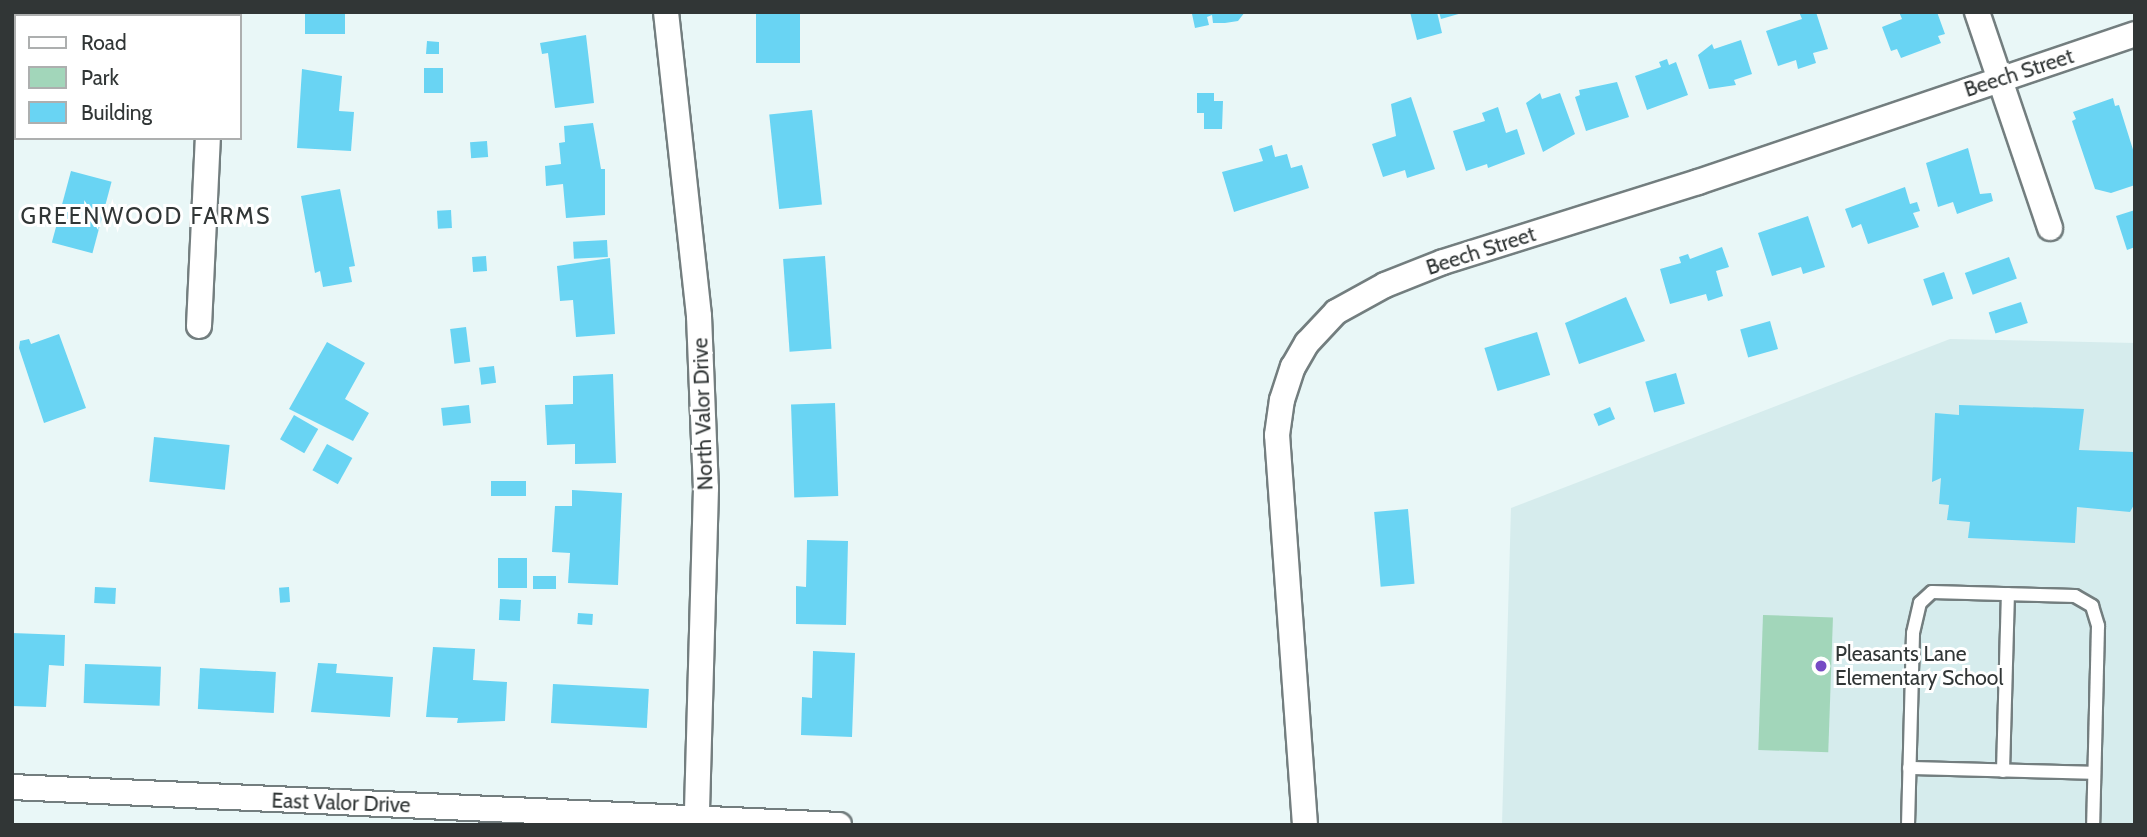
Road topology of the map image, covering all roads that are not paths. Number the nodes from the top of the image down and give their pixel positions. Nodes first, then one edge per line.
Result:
1 (666, 12) edge
2 (1977, 12) edge
3 (2135, 34) edge
4 (1999, 80) junction
5 (208, 140) edge
6 (2050, 228) dead end
7 (199, 326) dead end
8 (2008, 594) junction
9 (1909, 768) junction
10 (2003, 771) junction
11 (2094, 773) junction
12 (12, 788) edge
13 (301, 814) edge
14 (697, 818) junction
15 (839, 825) edge
16 (1305, 825) edge
17 (1908, 825) edge
18 (2094, 825) edge

1 - 14 street, North Valor Drive
2 - 4 street
3 - 4 street, Beech Street
4 - 6 street
4 - 16 street, Beech Street
5 - 7 street
8 - 9 lane
8 - 10 lane
8 - 11 lane
9 - 10 lane
9 - 17 lane
10 - 11 lane
11 - 18 lane
12 - 13 street, East Valor Drive
13 - 14 street, East Valor Drive
14 - 15 street, East Valor Drive

